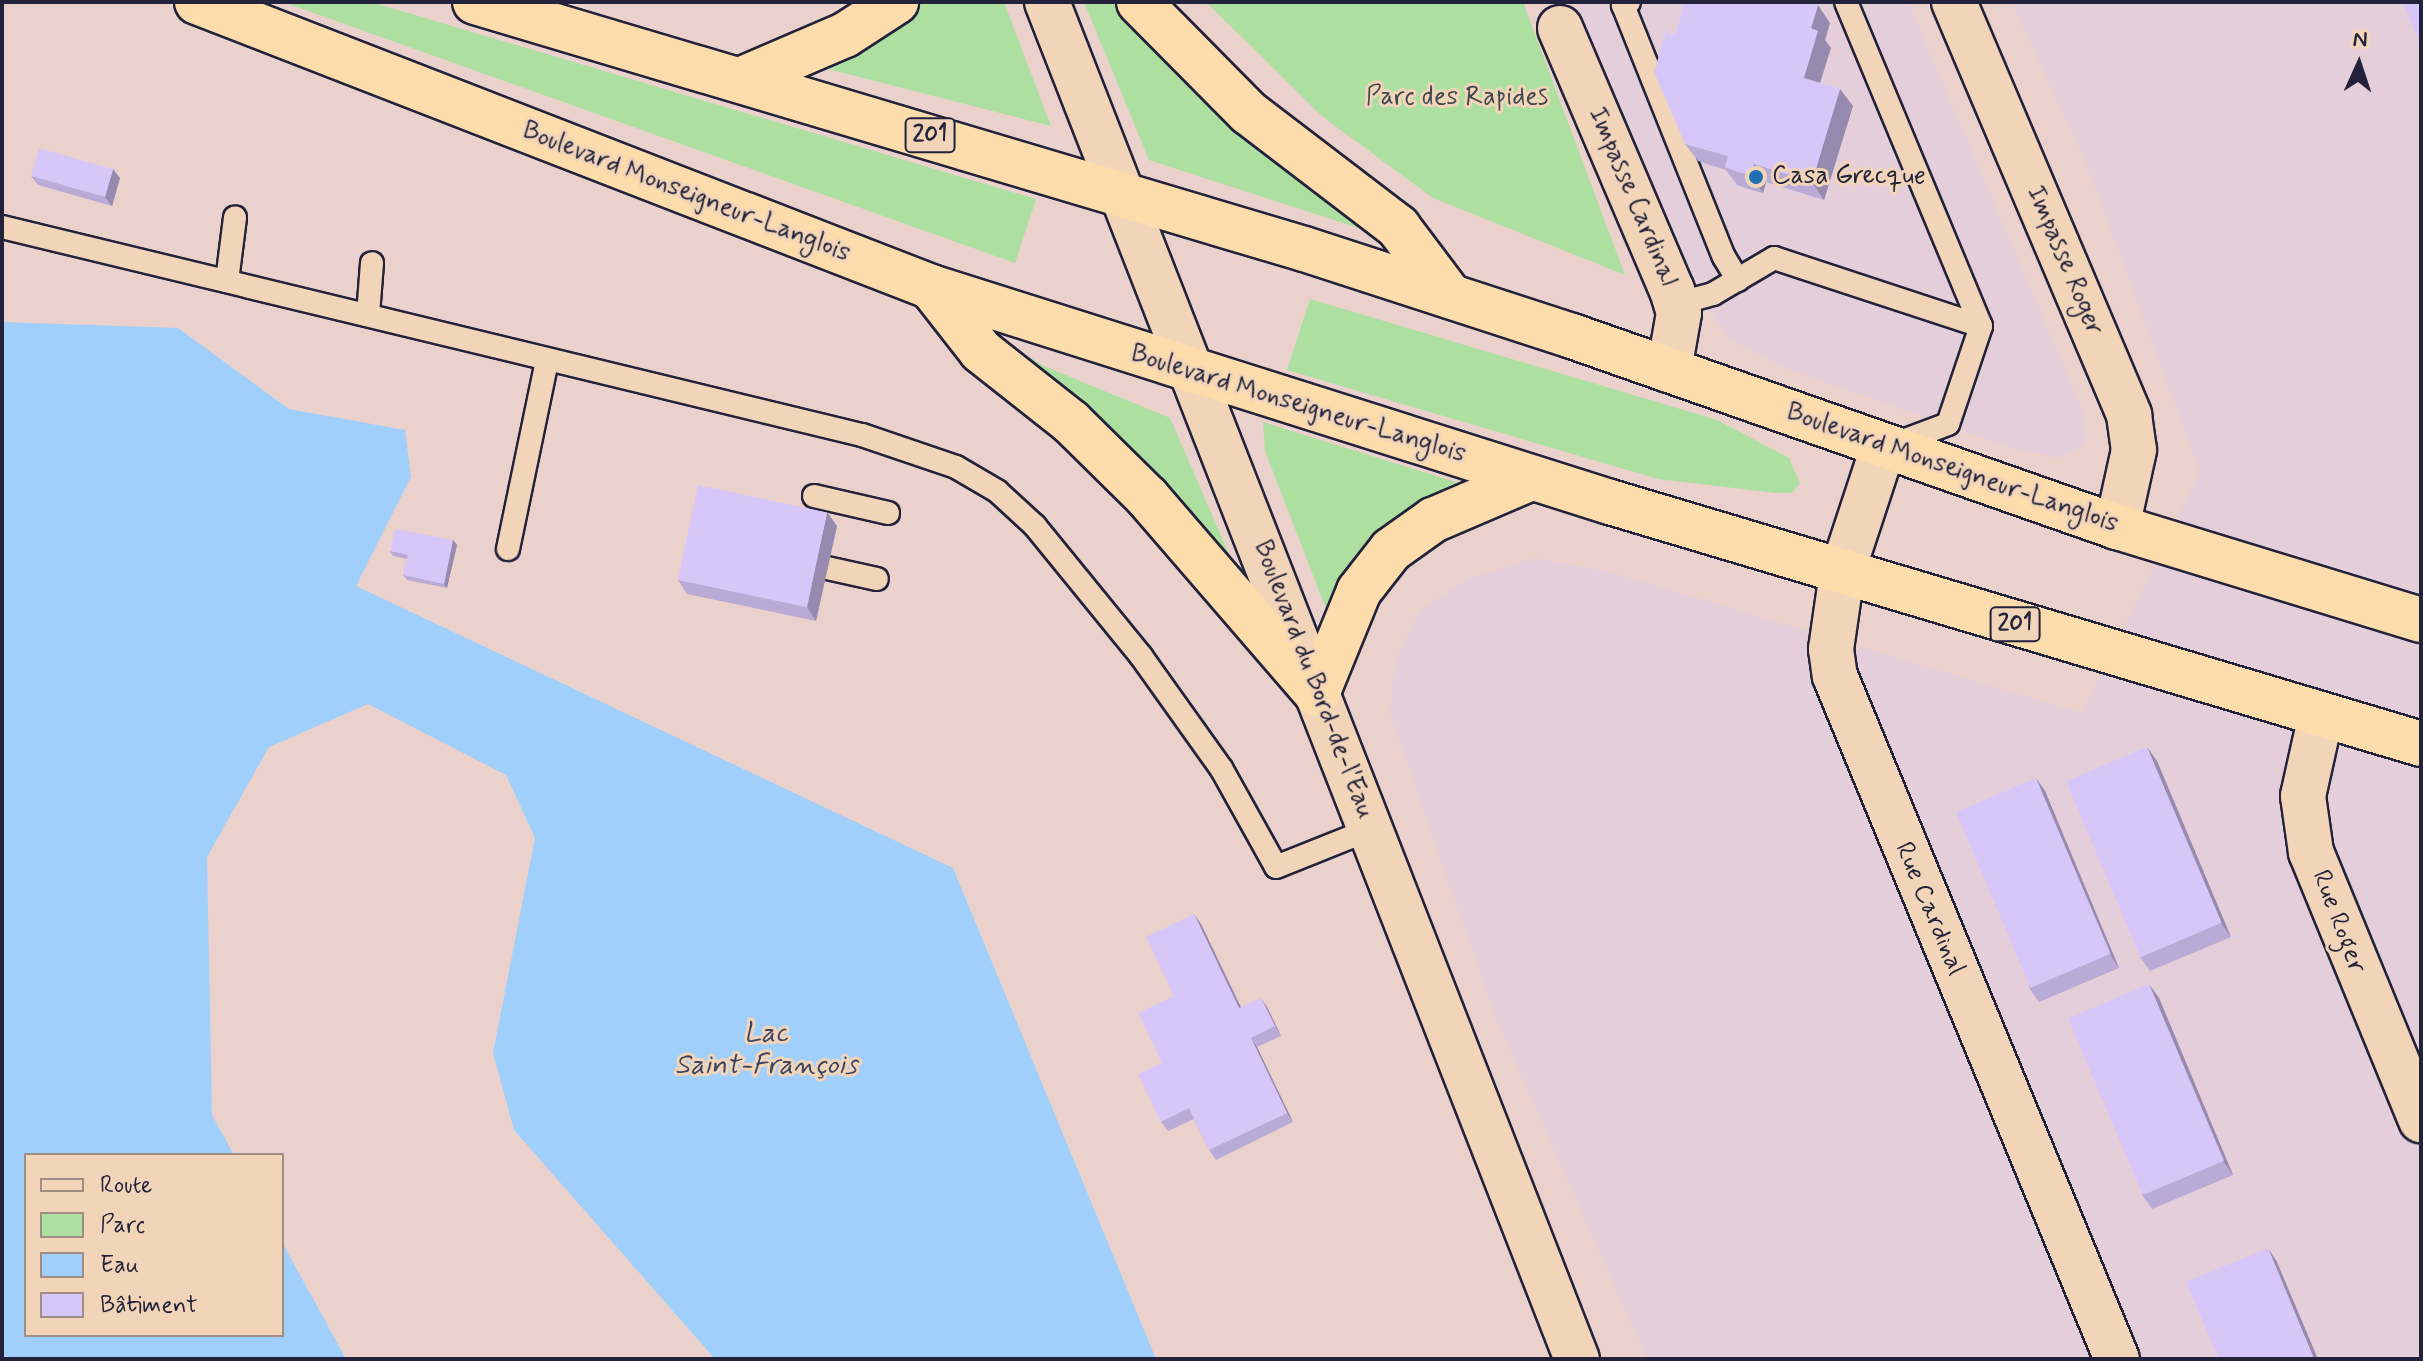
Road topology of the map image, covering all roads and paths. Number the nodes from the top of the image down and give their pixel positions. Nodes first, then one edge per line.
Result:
1 (197, 2) edge
2 (475, 2) edge
3 (896, 2) edge
4 (1047, 2) edge
5 (1139, 2) edge
6 (1629, 2) edge
7 (1846, 2) edge
8 (1954, 2) edge
9 (1560, 28) dead end
10 (740, 80) junction
11 (1119, 191) junction
12 (235, 218) dead end
13 (2, 227) edge
14 (372, 263) dead end
15 (1738, 280) junction
16 (227, 281) junction
17 (931, 287) junction
18 (1450, 296) junction
19 (1676, 304) junction
20 (368, 315) junction
21 (1981, 326) junction
22 (547, 361) junction
23 (1669, 370) junction
24 (1196, 374) junction
25 (1883, 448) junction
26 (1531, 478) junction
27 (814, 496) dead end
28 (888, 513) dead end
29 (2117, 527) junction
30 (508, 549) dead end
31 (827, 568) dead end
32 (1842, 573) junction
33 (877, 579) dead end
34 (2421, 620) edge
35 (1317, 694) junction
36 (2321, 715) junction
37 (2421, 744) edge
38 (1371, 829) junction
39 (2421, 1120) edge
40 (1577, 1359) edge
41 (2117, 1359) edge

1 - 17 highway, Boulevard Monseigneur-Langlois / 201
2 - 10 highway, Boulevard Monseigneur-Langlois / 201
3 - 10 highway
4 - 11 street, Boulevard du Bord-de-l'Eau
5 - 18 highway
6 - 15 lane
7 - 21 lane
8 - 29 street, Impasse Roger
9 - 19 street, Impasse Cardinal
10 - 11 highway, Boulevard Monseigneur-Langlois / 201
11 - 18 highway, Boulevard Monseigneur-Langlois / 201
11 - 24 street, Boulevard du Bord-de-l'Eau
12 - 16 lane
13 - 16 lane
14 - 20 lane
15 - 19 lane
15 - 21 lane
16 - 20 lane
17 - 24 highway, Boulevard Monseigneur-Langlois / 201
17 - 35 highway
18 - 23 highway, Boulevard Monseigneur-Langlois / 201
19 - 23 street, Impasse Cardinal
20 - 22 lane
21 - 25 lane
22 - 30 lane
22 - 38 lane
23 - 25 highway, Boulevard Monseigneur-Langlois / 201
24 - 26 highway, Boulevard Monseigneur-Langlois / 201
24 - 35 street, Boulevard du Bord-de-l'Eau
25 - 29 highway, Boulevard Monseigneur-Langlois / 201
25 - 32 street, Rue Cardinal
26 - 32 highway, Boulevard Monseigneur-Langlois / 201
26 - 35 highway
27 - 28 lane
29 - 34 highway, Boulevard Monseigneur-Langlois / 201
31 - 33 lane
32 - 36 highway, Boulevard Monseigneur-Langlois / 201
32 - 41 street, Rue Cardinal
35 - 38 street, Boulevard du Bord-de-l'Eau
36 - 37 highway, Boulevard Monseigneur-Langlois / 201
36 - 39 street, Rue Roger
38 - 40 street, Boulevard du Bord-de-l'Eau

